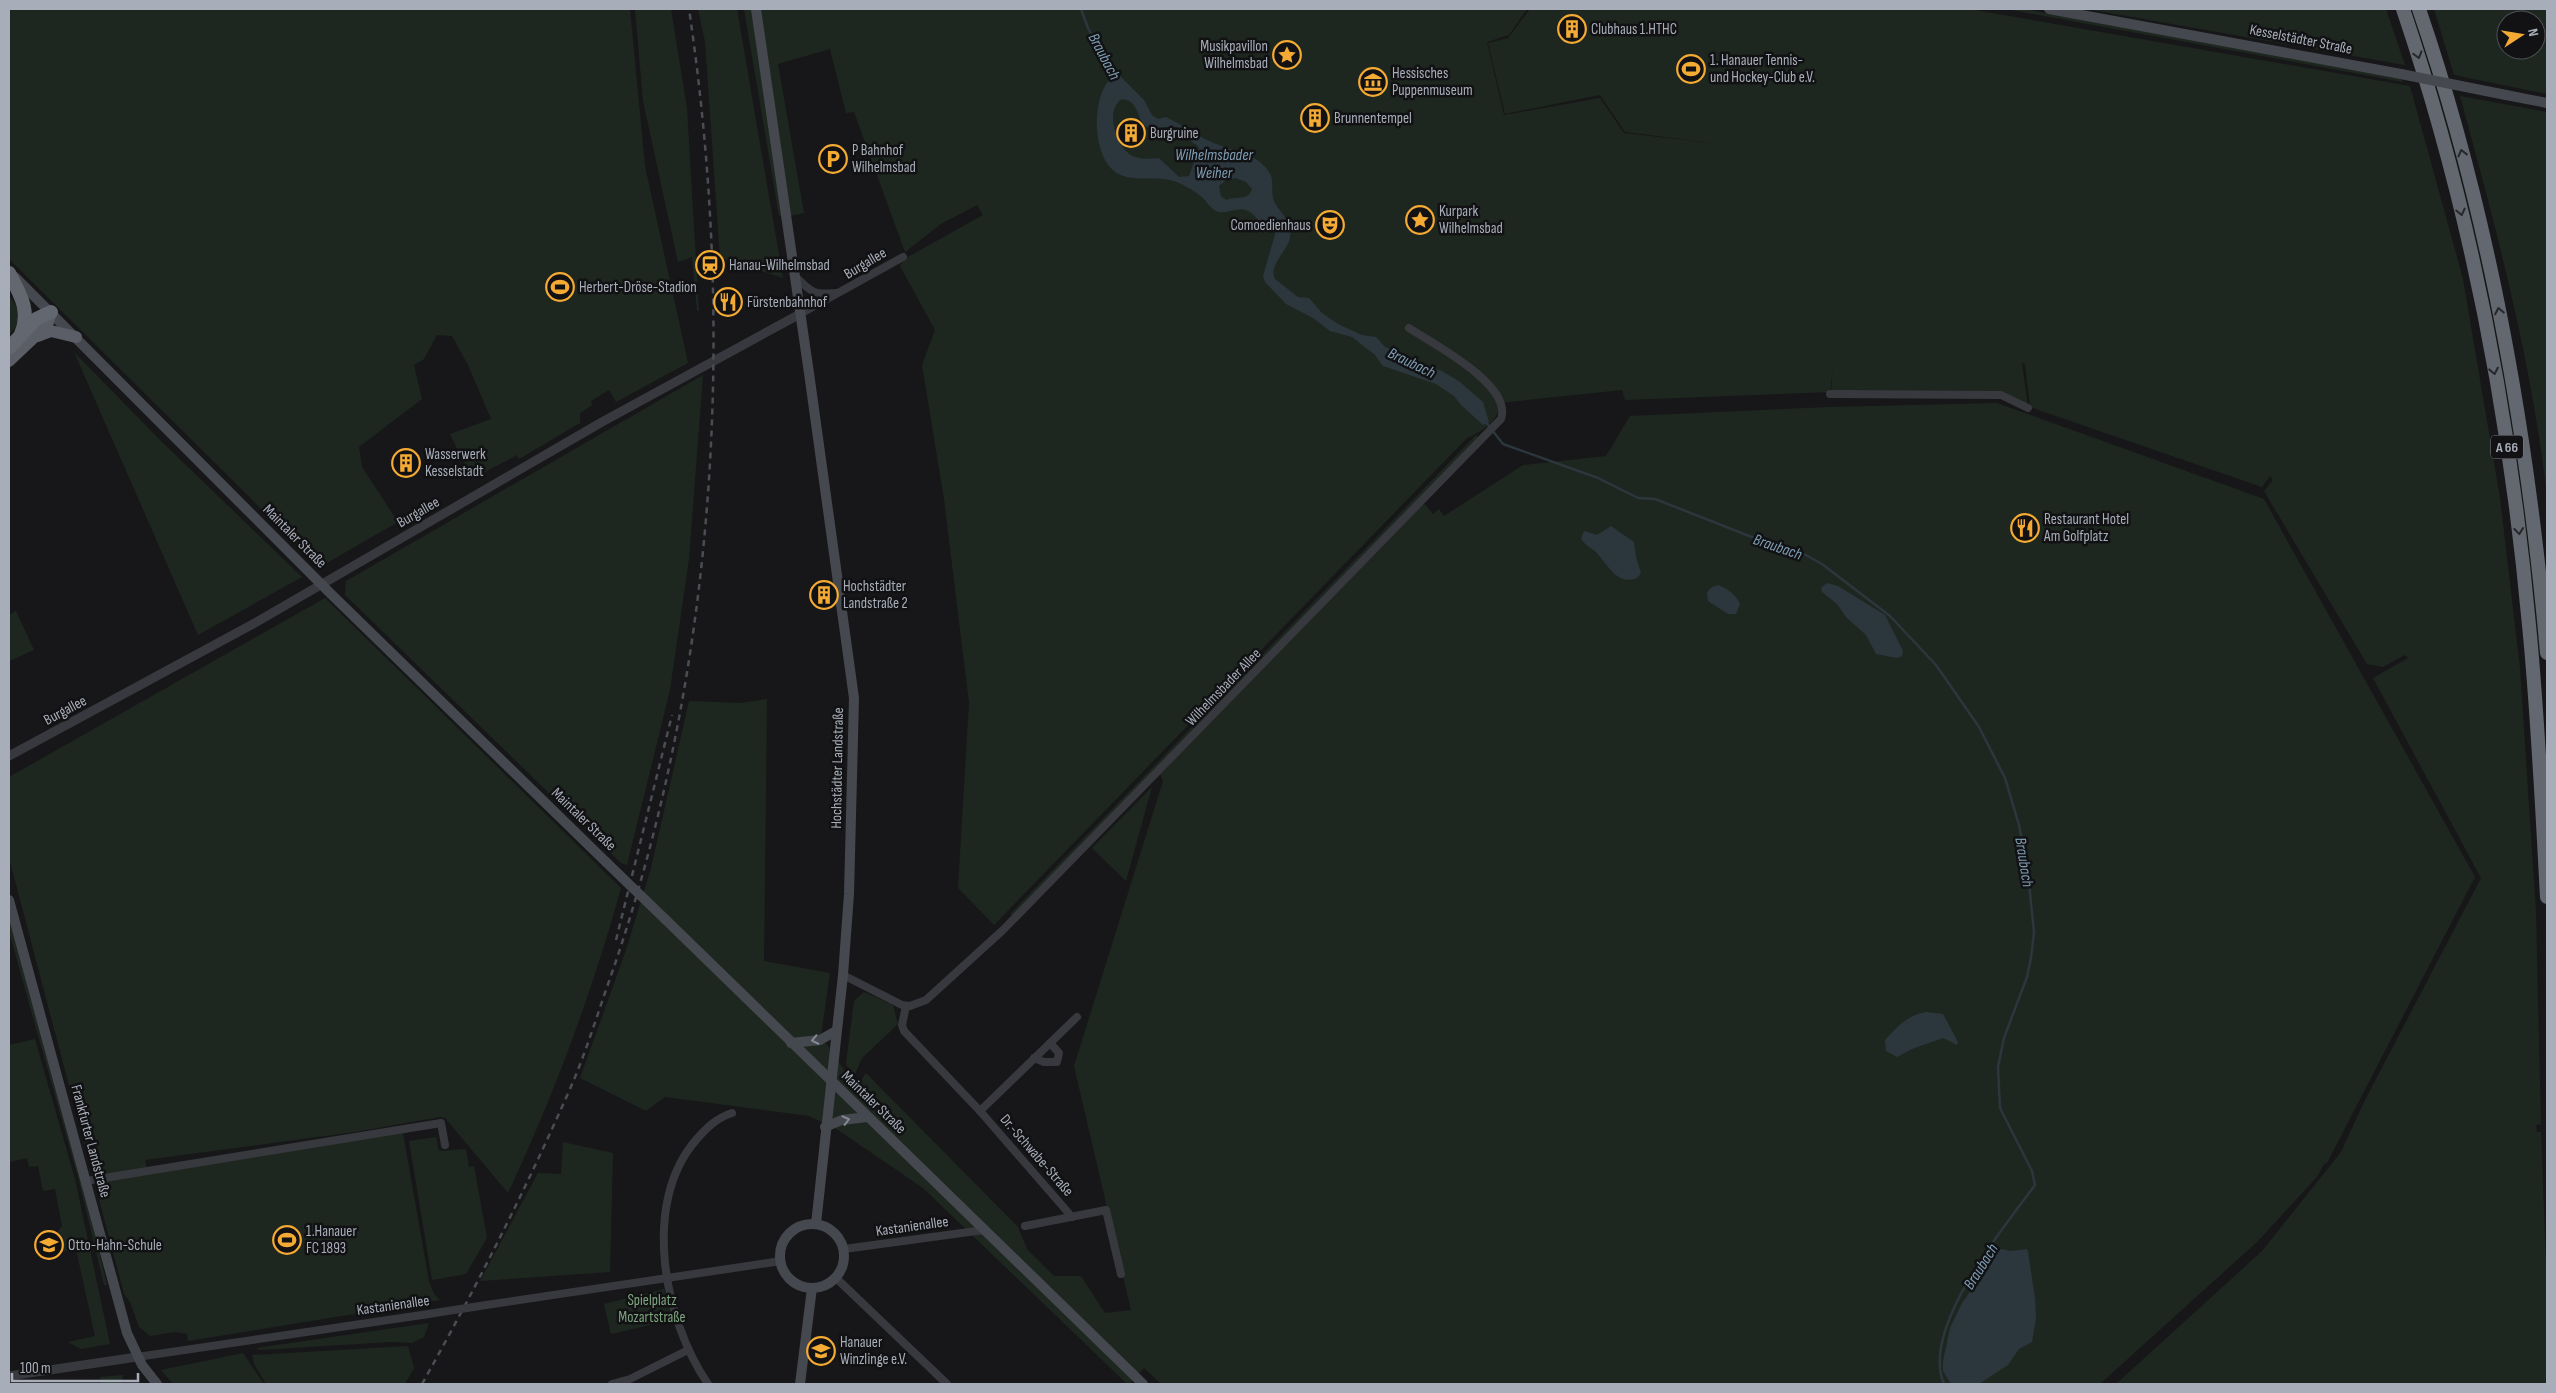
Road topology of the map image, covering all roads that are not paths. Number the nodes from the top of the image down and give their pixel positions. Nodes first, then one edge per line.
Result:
1 (756, 9) edge
2 (2049, 9) edge
3 (2403, 9) edge
4 (2419, 9) edge
5 (2547, 103) edge
6 (903, 257) dead end
7 (9, 272) edge
8 (794, 274) junction
9 (842, 292) junction
10 (51, 312) junction
11 (800, 314) junction
12 (1409, 328) dead end
13 (76, 337) junction
14 (25, 338) junction
15 (9, 348) edge
16 (9, 361) edge
17 (1830, 394) dead end
18 (2028, 408) dead end
19 (321, 584) junction
20 (2547, 654) edge
21 (9, 756) edge
22 (2547, 897) edge
23 (9, 900) edge
24 (843, 975) junction
25 (906, 1006) junction
26 (1077, 1017) dead end
27 (836, 1031) junction
28 (791, 1043) junction
29 (1050, 1043) junction
30 (1034, 1058) junction
31 (830, 1080) junction
32 (980, 1111) junction
33 (732, 1112) dead end
34 (867, 1117) junction
35 (826, 1127) junction
36 (445, 1145) dead end
37 (86, 1181) junction
38 (1072, 1216) junction
39 (816, 1224) junction
40 (1025, 1226) dead end
41 (984, 1230) junction
42 (844, 1250) junction
43 (780, 1261) junction
44 (1121, 1274) dead end
45 (667, 1278) junction
46 (836, 1278) junction
47 (812, 1288) junction
48 (688, 1350) junction
49 (137, 1358) junction
50 (9, 1376) edge
51 (156, 1384) edge
52 (612, 1384) edge
53 (708, 1384) edge
54 (800, 1384) edge
55 (947, 1384) edge
56 (1143, 1384) edge

1 - 8 main road, Hochstädter Landstraße
2 - 5 main road, Kesselstädter Straße, bridge
3 -> 22 highway, A 66
20 -> 4 highway, A 66
6 - 9 street, Burgallee
7 - 10 main road, Maintaler Straße
7 - 14 highway
8 - 9 street, Burgallee
8 - 11 main road, Hochstädter Landstraße
9 - 11 street, Burgallee
10 - 13 main road, Maintaler Straße
10 - 14 highway
11 - 19 street, Burgallee
11 - 24 main road, Hochstädter Landstraße
12 - 25 street, Wilhelmsbader Allee
13 - 14 highway
13 - 19 main road, Maintaler Straße
14 - 15 highway
14 - 16 highway
17 - 18 street
19 - 21 street, Burgallee
19 - 28 main road, Maintaler Straße, bridge
23 - 37 main road, Frankfurter Landstraße
24 - 25 street
24 - 27 main road, Hochstädter Landstraße
25 - 32 street, Dr.-Schwabe-Straße
26 - 29 street, Dr.-Schwabe-Straße
27 -> 28 main road
27 - 31 main road, Hochstädter Landstraße
28 - 31 main road, Maintaler Straße
29 - 30 street, Dr.-Schwabe-Straße
29 - 30 street
30 - 32 street, Dr.-Schwabe-Straße
31 - 34 main road, Maintaler Straße
31 - 35 main road, Hochstädter Landstraße
32 - 38 street, Dr.-Schwabe-Straße
33 - 45 street
35 -> 34 main road
34 - 41 main road, Maintaler Straße
35 - 39 main road, Hochstädter Landstraße
36 - 37 street
37 - 49 main road, Frankfurter Landstraße
38 - 40 street, Dr.-Schwabe-Straße
38 - 44 street, Dr.-Schwabe-Straße
39 - 42 main road
39 - 43 main road
41 - 42 street, Kastanienallee
41 - 56 main road, Maintaler Straße
42 - 46 main road
43 - 45 street, Kastanienallee
43 - 47 main road
45 - 48 street
45 - 49 street, Kastanienallee, bridge
46 - 47 main road
46 - 55 street
47 - 54 main road
48 - 52 street
48 - 53 street
49 - 50 street, Kastanienallee
49 - 51 main road, Frankfurter Landstraße

